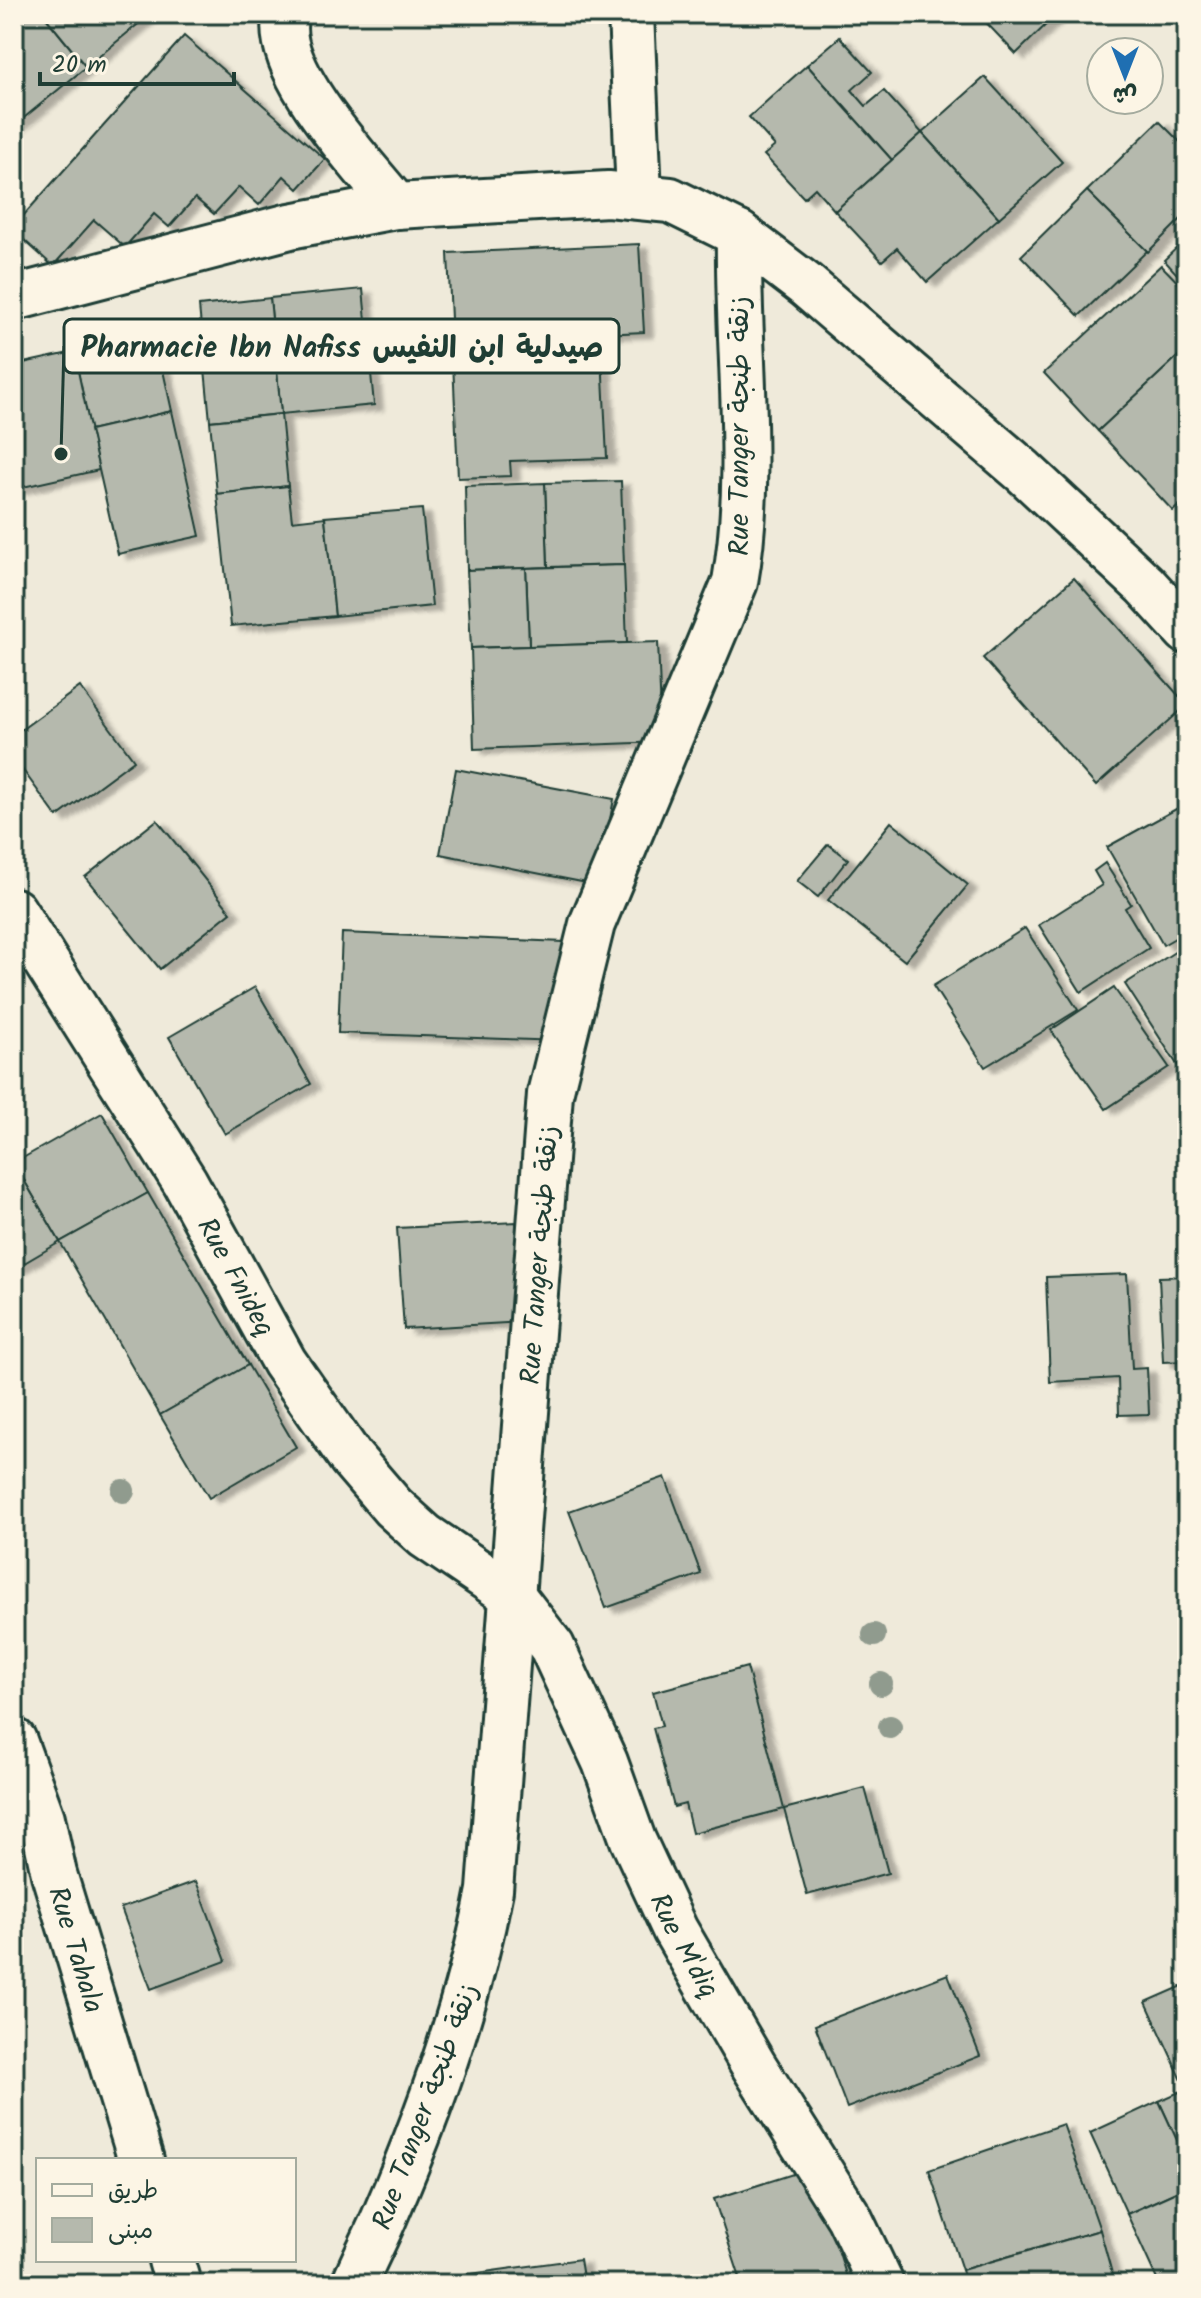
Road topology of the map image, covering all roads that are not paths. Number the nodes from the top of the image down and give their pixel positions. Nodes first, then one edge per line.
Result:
1 (286, 14) edge
2 (631, 14) edge
3 (639, 194) junction
4 (396, 206) junction
5 (739, 234) junction
6 (14, 298) edge
7 (1187, 631) edge
8 (14, 911) edge
9 (512, 1595) junction
10 (14, 1741) edge
11 (140, 2158) edge
12 (172, 2262) edge
13 (178, 2284) edge
14 (354, 2284) edge
15 (881, 2284) edge

1 - 4 street
2 - 3 street
3 - 4 street
3 - 5 street
4 - 6 street
5 - 7 street
5 - 9 street, Rue Tanger زنقة طنجة
8 - 9 street, Rue Fnideq
9 - 14 street, Rue Tanger زنقة طنجة
9 - 15 street, Rue M'diq
10 - 11 street, Rue Tahala
12 - 13 street

